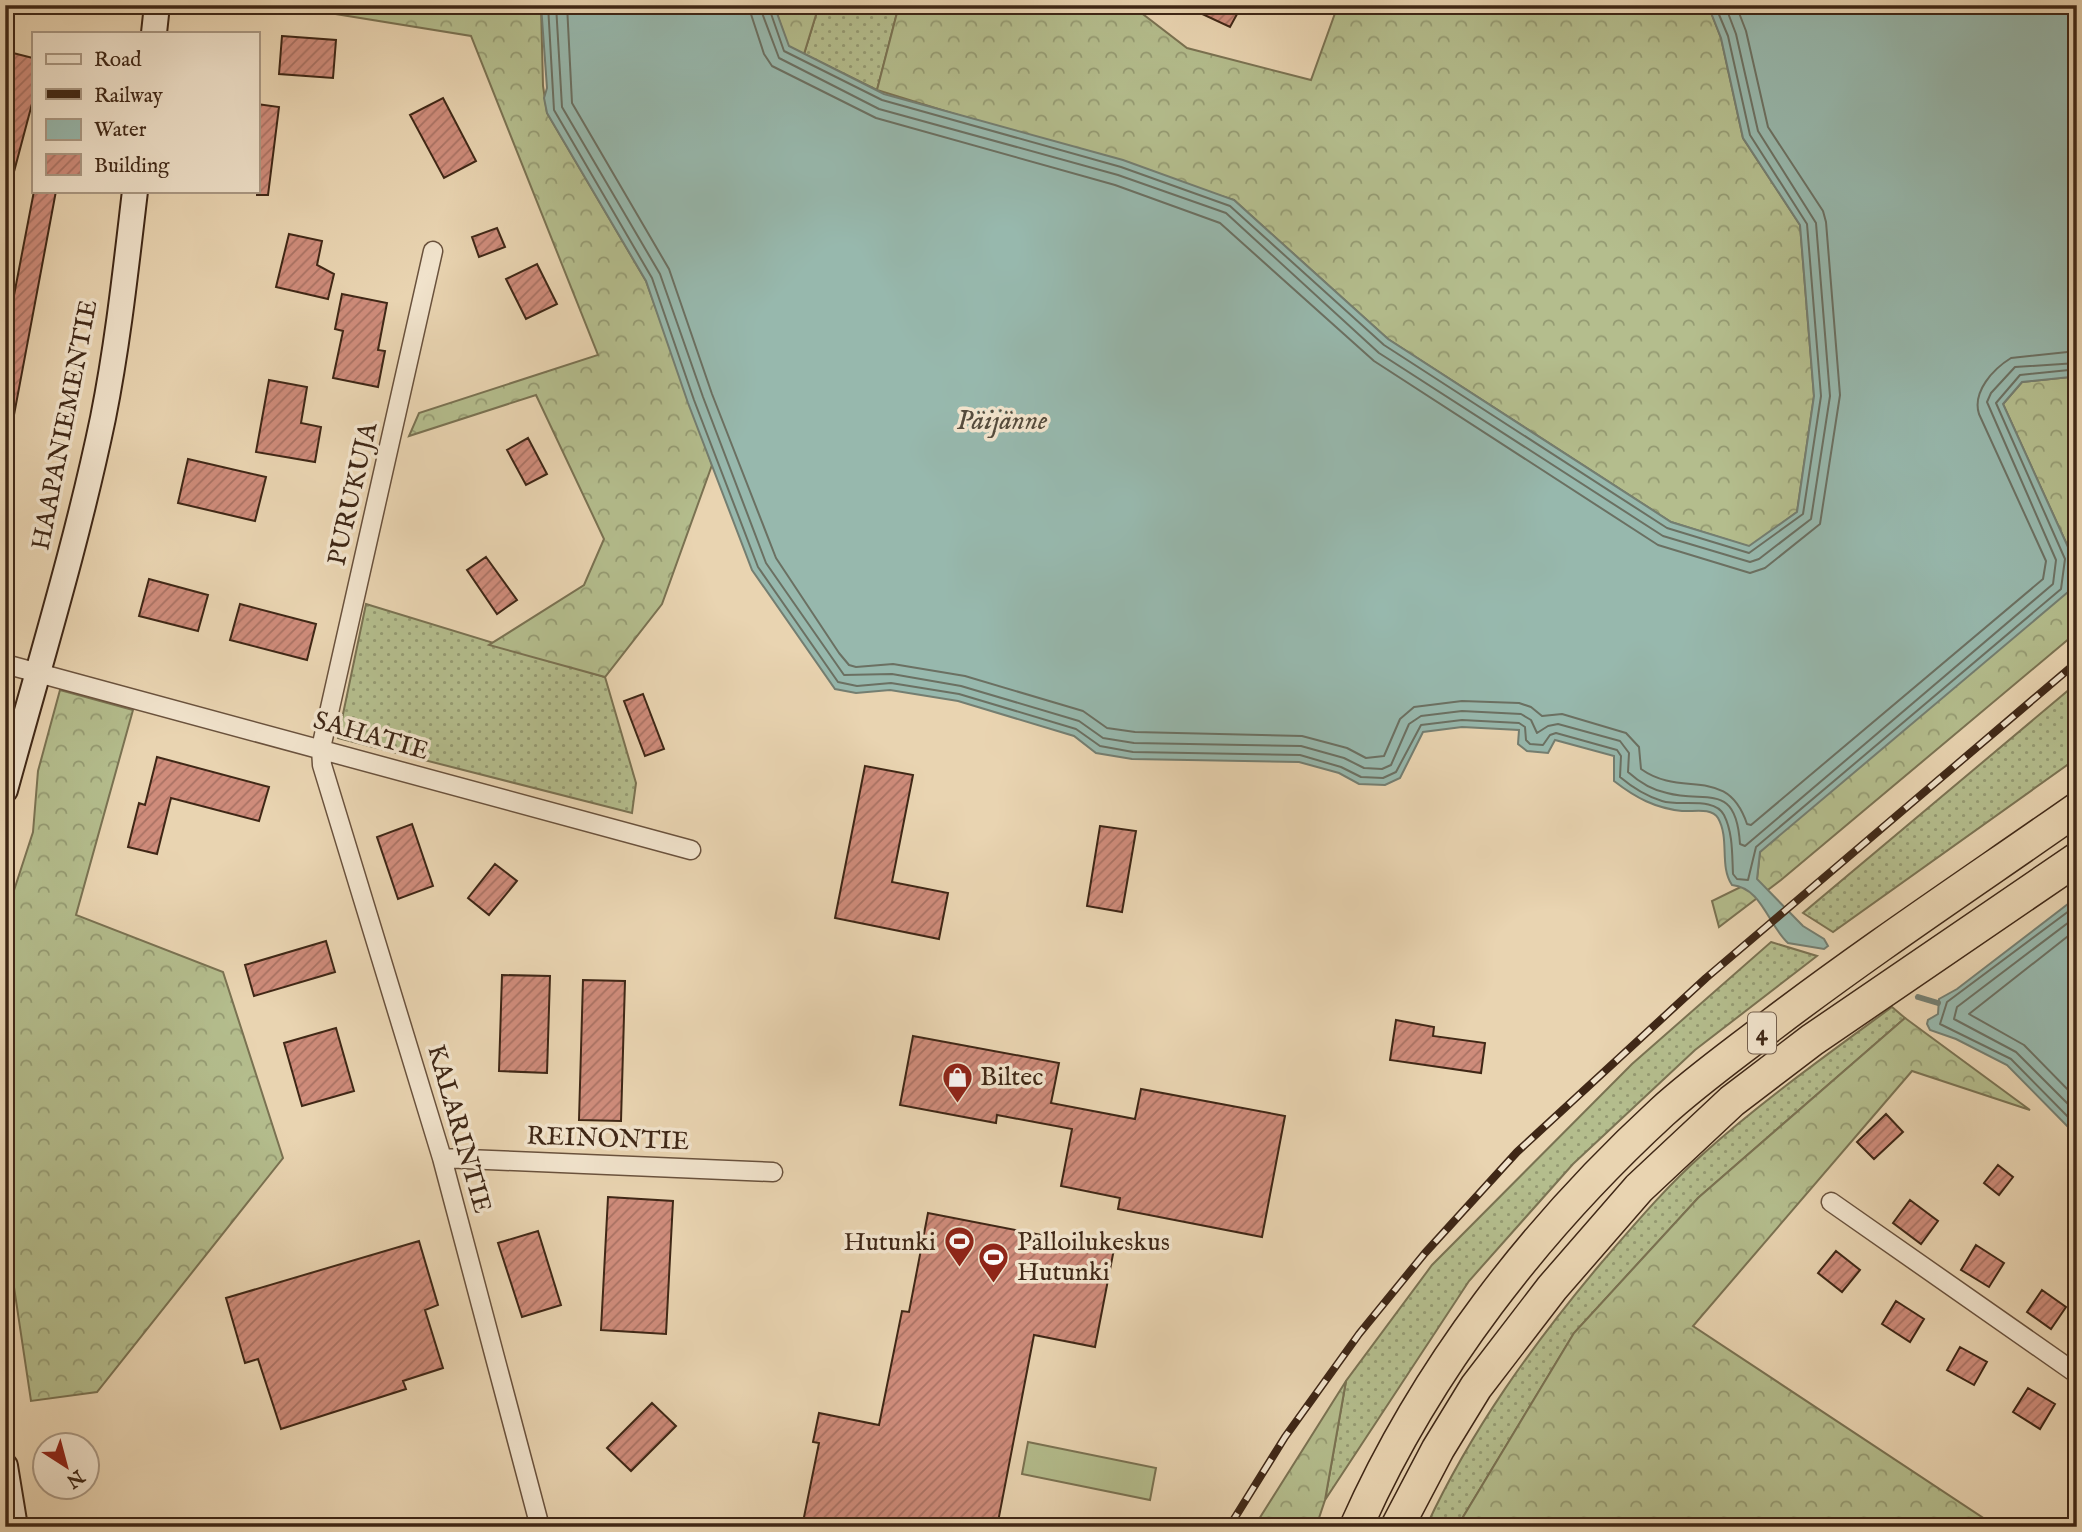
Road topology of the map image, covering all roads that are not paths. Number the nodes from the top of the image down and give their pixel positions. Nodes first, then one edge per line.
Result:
1 (157, 5) edge
2 (154, 32) edge
3 (135, 192) edge
4 (433, 251) dead end
5 (5, 664) edge
6 (38, 673) junction
7 (321, 748) junction
8 (5, 790) edge
9 (2077, 809) edge
10 (691, 850) dead end
11 (2077, 859) edge
12 (442, 1158) junction
13 (773, 1172) dead end
14 (1831, 1202) dead end
15 (2077, 1374) edge
16 (5, 1466) edge
17 (15, 1527) edge
18 (540, 1527) edge
19 (1356, 1527) edge
20 (1397, 1527) edge

1 - 2 street
3 - 6 street, HAAPANIEMENTIE
4 - 7 street, PURUKUJA
5 - 6 street, SAHATIE
6 - 7 street, SAHATIE
6 - 8 street, HAAPANIEMENTIE
7 - 10 street, SAHATIE
7 - 12 street, KALARINTIE
9 - 19 highway, 4
11 - 20 highway, 4
12 - 13 street, REINONTIE
12 - 18 street, KALARINTIE
14 - 15 street
16 - 17 street

